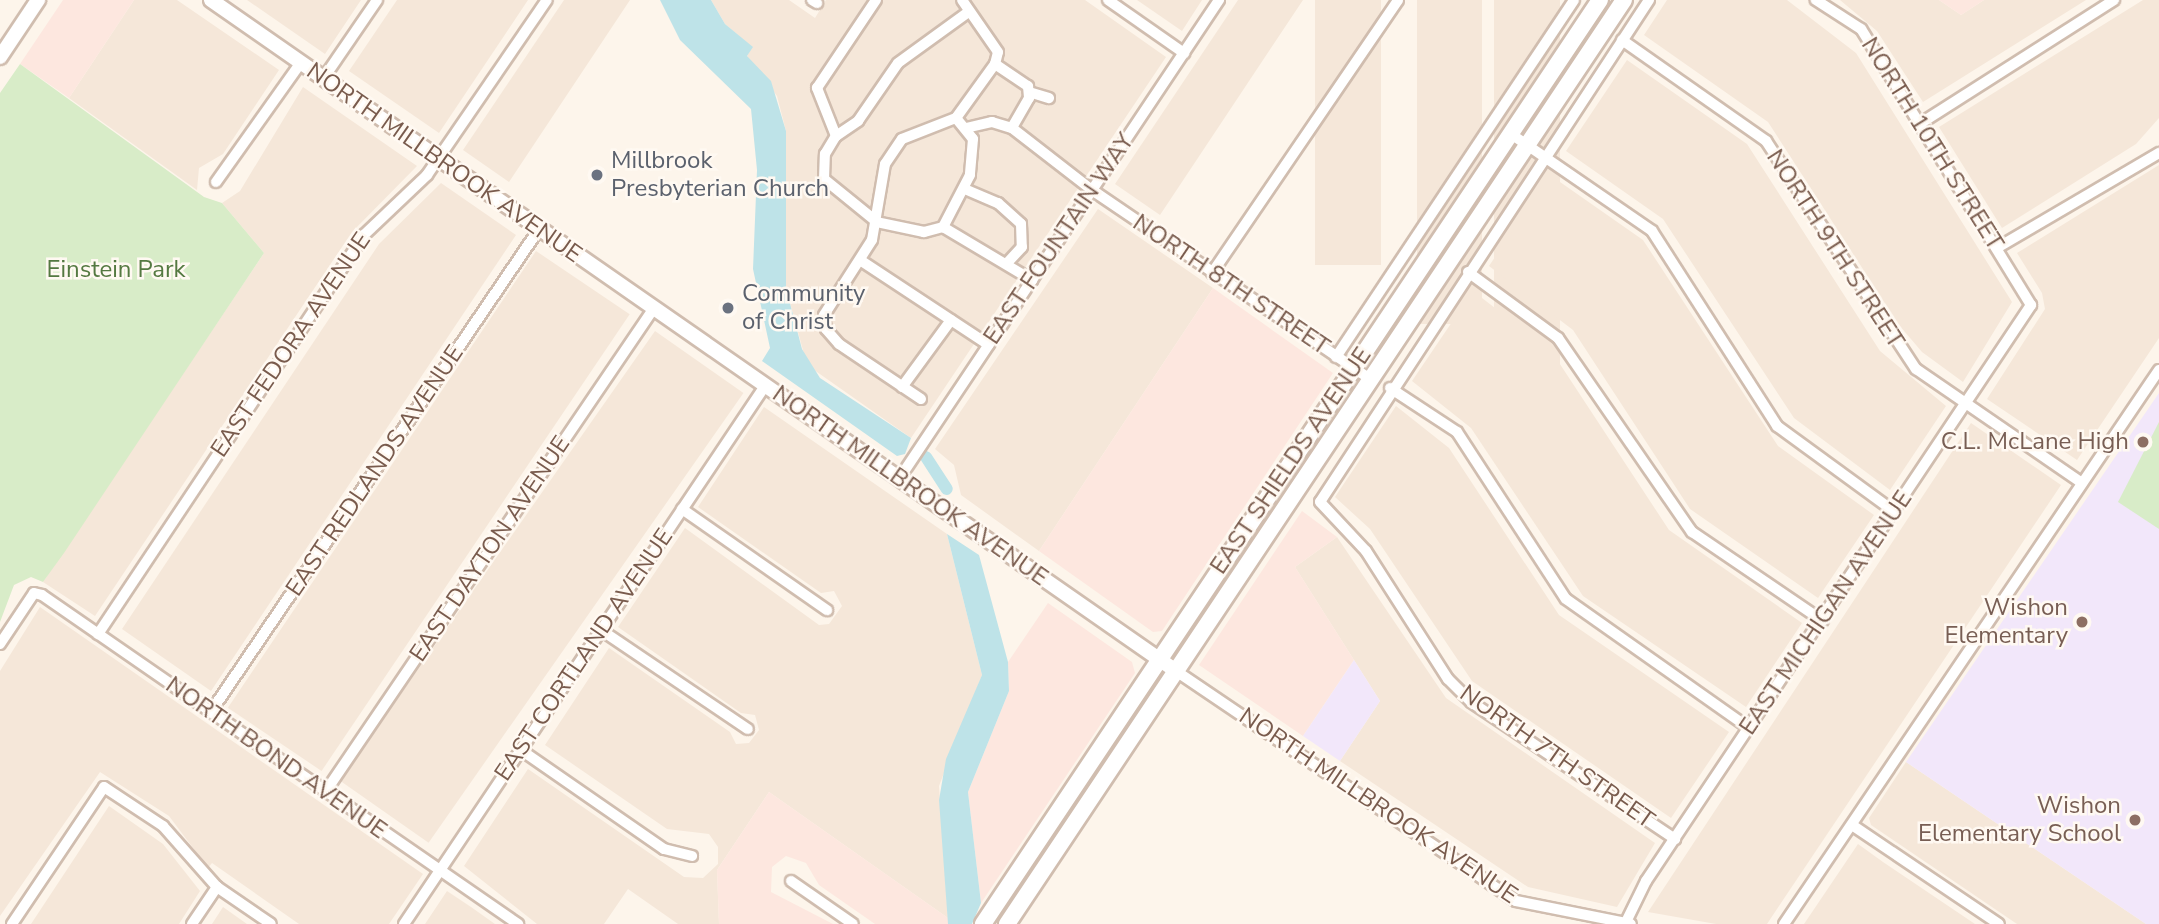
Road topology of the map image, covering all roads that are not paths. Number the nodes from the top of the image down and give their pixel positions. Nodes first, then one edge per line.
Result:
1 (38, 0) edge
2 (211, 0) edge
3 (377, 0) edge
4 (547, 0) edge
5 (876, 0) edge
6 (962, 0) edge
7 (1108, 0) edge
8 (1219, 0) edge
9 (1398, 0) edge
10 (1574, 0) edge
11 (1600, 0) edge
12 (1624, 0) edge
13 (1649, 0) edge
14 (1816, 0) edge
15 (2114, 0) edge
16 (967, 13) junction
17 (1622, 40) junction
18 (1184, 53) junction
19 (0, 57) edge
20 (300, 64) junction
21 (995, 64) junction
22 (323, 79) junction
23 (1029, 92) junction
24 (1049, 98) dead end
25 (956, 118) junction
26 (1921, 123) junction
27 (965, 128) junction
28 (1012, 128) junction
29 (1511, 134) junction
30 (836, 136) junction
31 (1528, 145) junction
32 (2159, 153) edge
33 (1545, 157) junction
34 (438, 159) junction
35 (216, 182) dead end
36 (1092, 190) junction
37 (967, 191) junction
38 (877, 222) junction
39 (943, 227) junction
40 (539, 229) junction
41 (1997, 248) junction
42 (860, 260) junction
43 (1007, 263) junction
44 (1468, 272) junction
45 (1212, 273) junction
46 (1032, 280) junction
47 (2031, 305) joint
48 (654, 307) junction
49 (951, 320) junction
50 (989, 345) junction
51 (1336, 357) junction
52 (1353, 368) junction
53 (2159, 370) edge
54 (1370, 379) junction
55 (765, 386) junction
56 (902, 387) junction
57 (1390, 388) junction
58 (920, 399) dead end
59 (1966, 406) junction
60 (900, 479) junction
61 (2082, 482) junction
62 (682, 509) junction
63 (1895, 512) junction
64 (827, 610) dead end
65 (1823, 621) junction
66 (601, 630) junction
67 (98, 634) junction
68 (0, 644) edge
69 (1158, 660) junction
70 (1176, 671) junction
71 (210, 713) junction
72 (1749, 728) junction
73 (748, 729) dead end
74 (520, 750) junction
75 (326, 791) junction
76 (1852, 825) junction
77 (1675, 839) junction
78 (692, 856) dead end
79 (1020, 869) junction
80 (439, 871) junction
81 (791, 881) dead end
82 (217, 887) junction
83 (12, 924) edge
84 (192, 924) edge
85 (271, 924) edge
86 (404, 924) edge
87 (518, 924) edge
88 (853, 924) edge
89 (983, 924) edge
90 (996, 924) edge
91 (1007, 924) edge
92 (1627, 924) edge
93 (1784, 924) edge
94 (1999, 924) edge

1 - 19 street
2 - 20 street, NORTH MILLBROOK AVENUE
3 - 22 street
4 - 34 street, EAST FEDORA AVENUE
5 - 30 street
6 - 16 street
7 - 18 street
8 - 18 street, EAST FOUNTAIN WAY
9 - 45 street
10 - 51 street
11 - 29 main road, EAST SHIELDS AVENUE
12 - 31 main road, EAST SHIELDS AVENUE
13 - 17 street
14 - 26 street, NORTH 10TH STREET
15 - 26 street
16 - 21 street
16 - 30 street
17 - 33 street
17 - 59 street, NORTH 9TH STREET
18 - 36 street, EAST FOUNTAIN WAY
20 - 22 street, NORTH MILLBROOK AVENUE
20 - 35 street
21 - 23 street
21 - 25 street
22 - 34 street, NORTH MILLBROOK AVENUE
23 - 24 street
23 - 28 street
25 - 27 street
25 - 38 street
26 - 41 street, NORTH 10TH STREET
27 - 28 street
27 - 37 street
28 - 36 street, NORTH 8TH STREET
29 - 31 street
29 - 52 main road, EAST SHIELDS AVENUE
30 - 38 street
31 - 33 street
31 - 54 main road, EAST SHIELDS AVENUE
32 - 41 street
33 - 44 street
33 - 63 street
34 - 40 street, NORTH MILLBROOK AVENUE
34 - 67 street, EAST FEDORA AVENUE
36 - 45 street, NORTH 8TH STREET
36 - 46 street, EAST FOUNTAIN WAY
37 - 39 street
37 - 43 street
38 - 39 street
38 - 42 street
39 - 43 street
40 - 48 street, NORTH MILLBROOK AVENUE
40 - 71 street, EAST REDLANDS AVENUE
41 - 47 street, NORTH 10TH STREET
42 - 49 street
42 - 56 street
43 - 46 street
44 - 57 street
44 - 65 street
45 - 51 street, NORTH 8TH STREET
46 - 50 street, EAST FOUNTAIN WAY
47 - 59 street, EAST MICHIGAN AVENUE
48 - 55 street, NORTH MILLBROOK AVENUE
48 - 75 street, EAST DAYTON AVENUE
49 - 50 street
49 - 56 street
50 - 60 street, EAST FOUNTAIN WAY
51 - 52 street, NORTH 8TH STREET
52 - 54 street, NORTH 8TH STREET
52 - 69 main road, EAST SHIELDS AVENUE
53 - 61 street
54 - 70 main road, EAST SHIELDS AVENUE
55 - 60 street, NORTH MILLBROOK AVENUE
55 - 62 street, EAST CORTLAND AVENUE
56 - 58 street
57 - 72 street
57 - 77 street, NORTH 7TH STREET
59 - 61 street, NORTH 9TH STREET
59 - 63 street, EAST MICHIGAN AVENUE
60 - 69 street, NORTH MILLBROOK AVENUE
61 - 76 street
62 - 64 street
62 - 66 street, EAST CORTLAND AVENUE
63 - 65 street, EAST MICHIGAN AVENUE
65 - 72 street, EAST MICHIGAN AVENUE
66 - 73 street
66 - 74 street, EAST CORTLAND AVENUE
67 - 68 street, NORTH BOND AVENUE
67 - 71 street, NORTH BOND AVENUE
69 - 70 street, NORTH MILLBROOK AVENUE
69 - 79 main road, EAST SHIELDS AVENUE
70 - 91 main road, EAST SHIELDS AVENUE
70 - 92 street, NORTH MILLBROOK AVENUE
71 - 75 street, NORTH BOND AVENUE
72 - 77 street, EAST MICHIGAN AVENUE
74 - 78 street
74 - 80 street, EAST CORTLAND AVENUE
75 - 80 street, NORTH BOND AVENUE
76 - 93 street
76 - 94 street
77 - 92 street, EAST MICHIGAN AVENUE
79 - 89 main road, EAST SHIELDS AVENUE
79 - 90 main road
80 - 86 street, EAST CORTLAND AVENUE
80 - 87 street, NORTH BOND AVENUE
81 - 88 street
82 - 83 street
82 - 84 street
82 - 85 street

